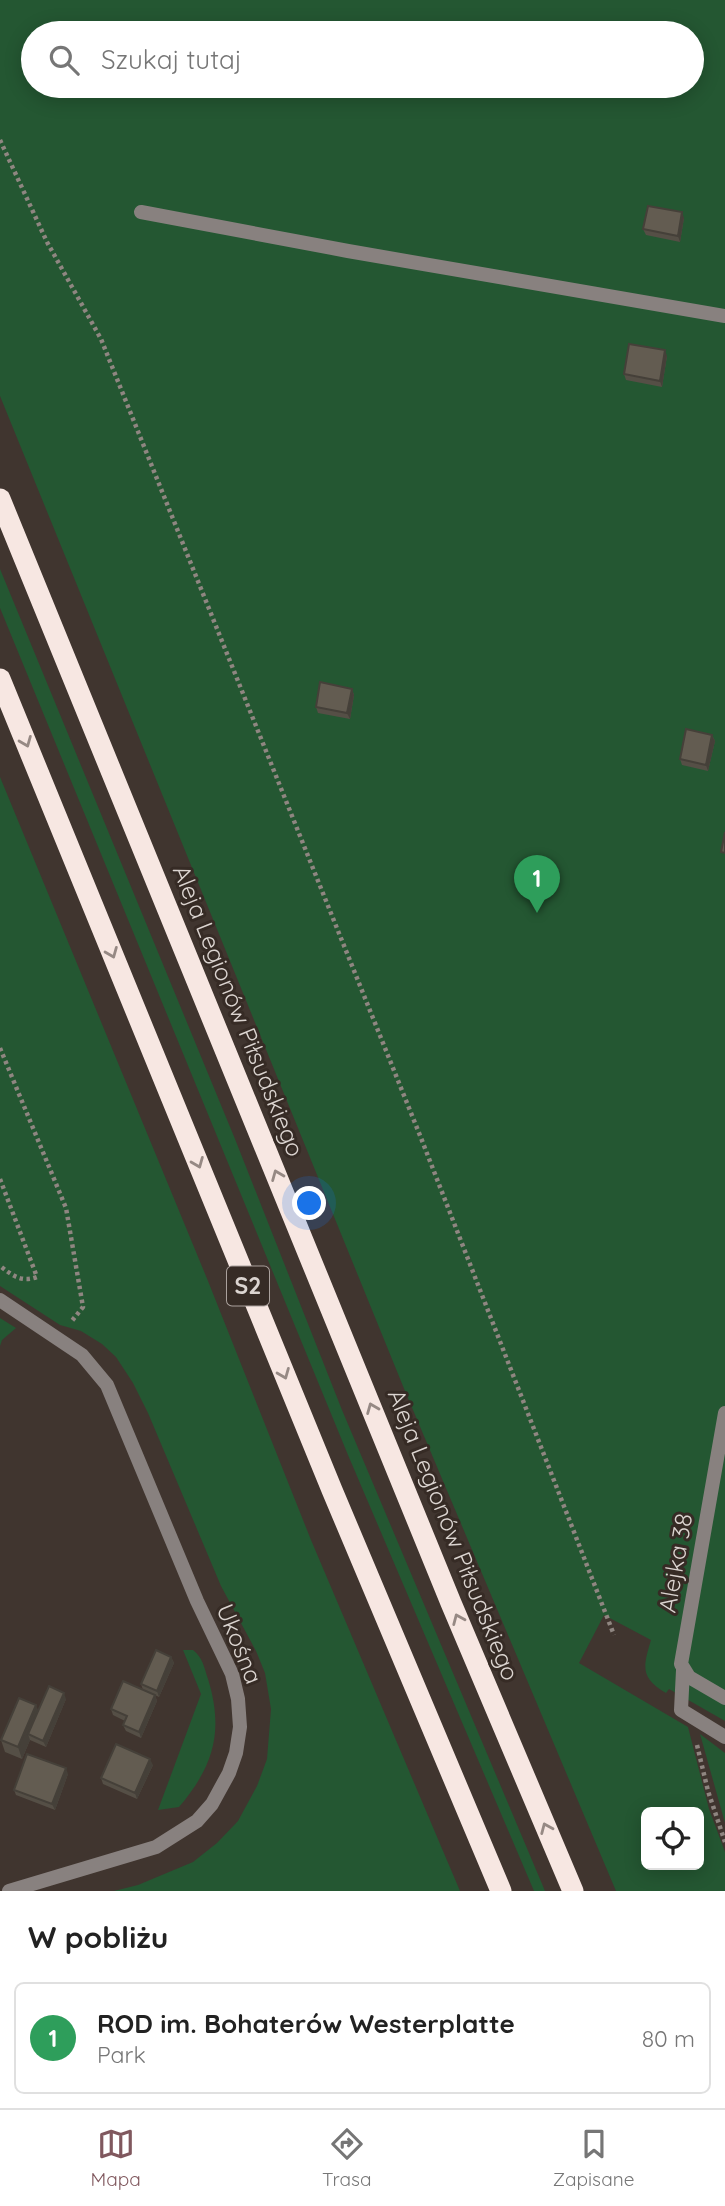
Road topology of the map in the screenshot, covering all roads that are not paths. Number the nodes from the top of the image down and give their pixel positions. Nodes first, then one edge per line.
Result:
1 (141, 212) dead end
2 (725, 316) edge
3 (0, 499) edge
4 (0, 679) edge
5 (0, 1300) edge
6 (725, 1413) edge
7 (683, 1670) junction
8 (725, 1698) edge
9 (725, 1737) edge
10 (9, 1891) edge
11 (500, 1891) edge
12 (573, 1891) edge

1 - 2 street
12 -> 3 highway, Aleja Legionów Piłsudskiego
4 -> 11 highway, S2
5 - 10 street, Ukośna
6 - 7 street, Alejka 38
7 - 8 street
7 - 9 street, Alejka 38

